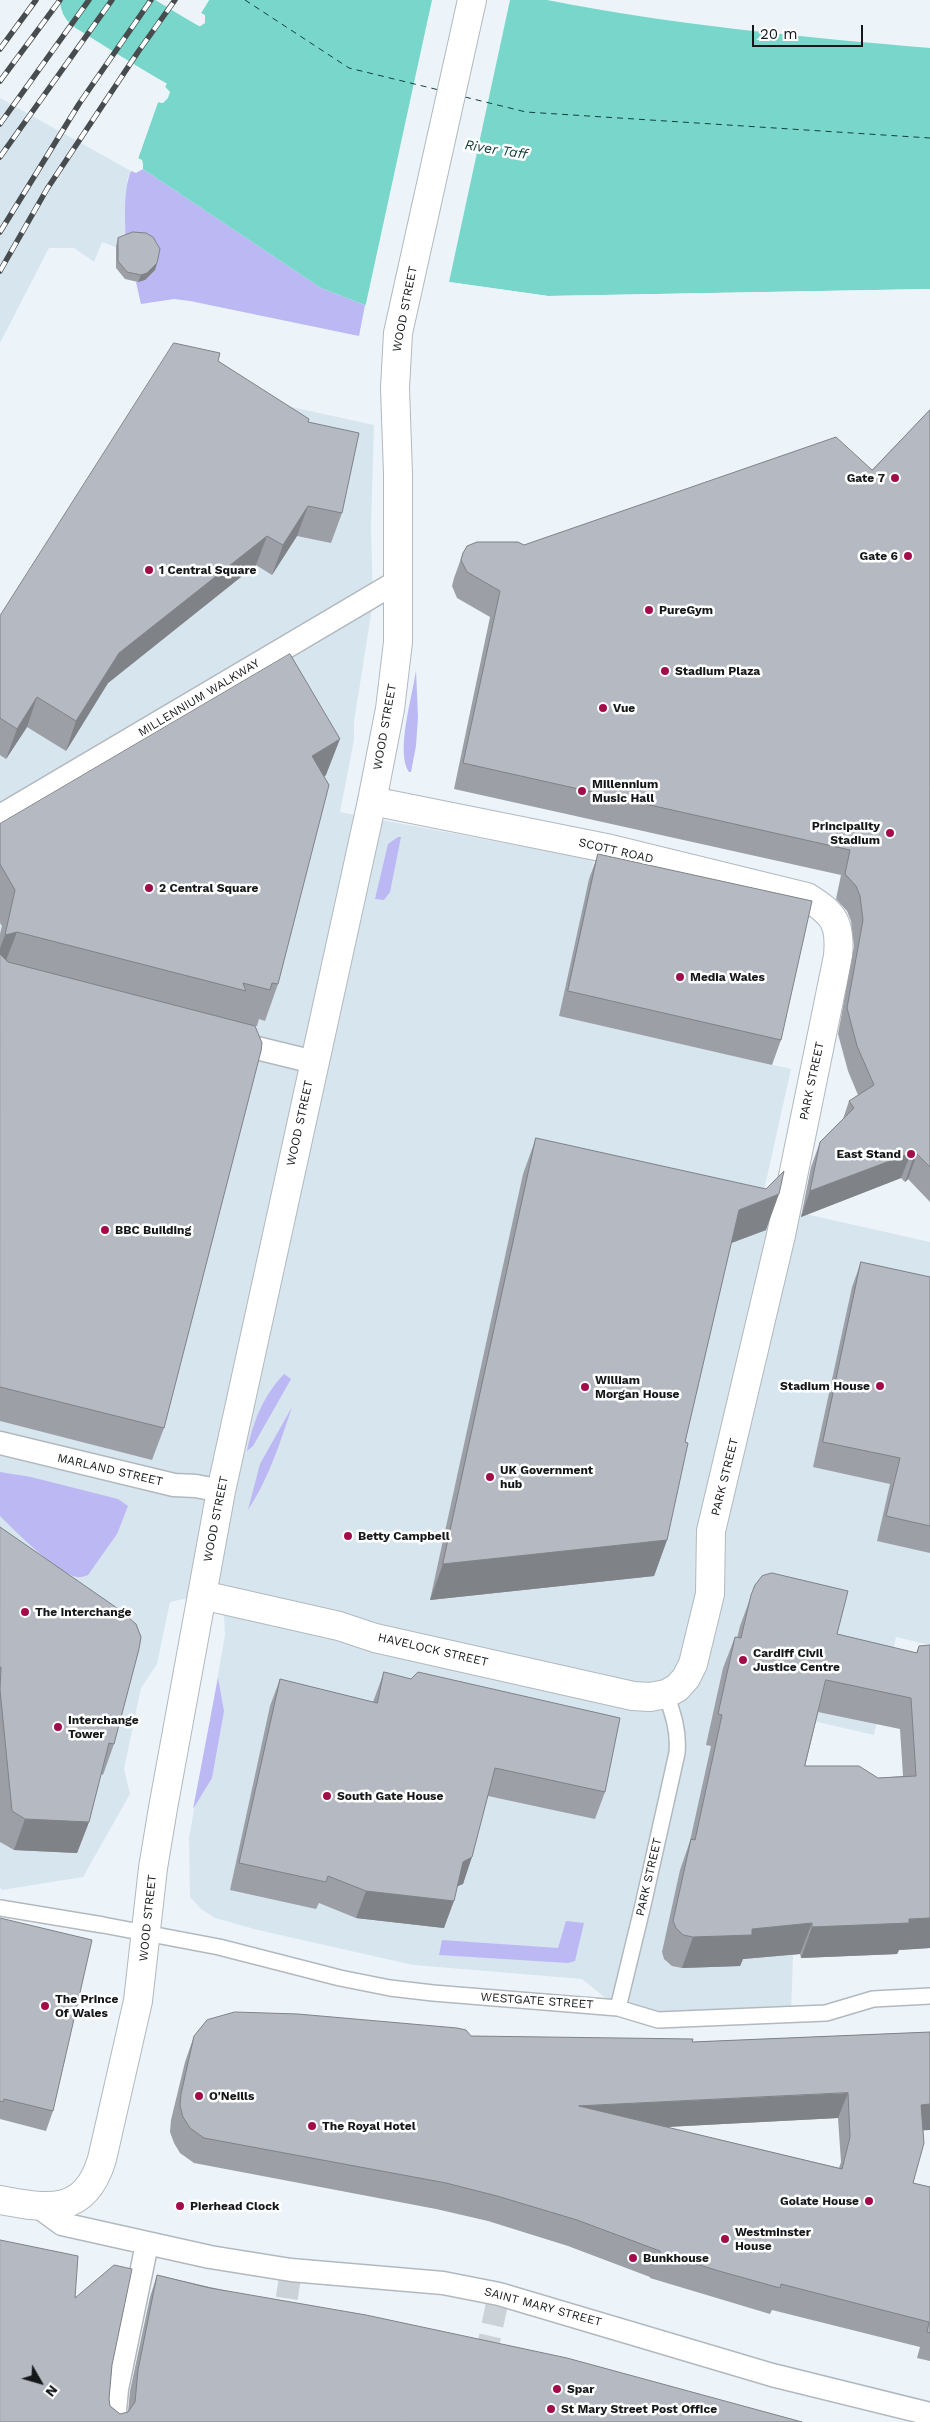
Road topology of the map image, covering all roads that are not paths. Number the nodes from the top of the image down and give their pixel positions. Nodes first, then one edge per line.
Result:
1 (472, 0) edge
2 (398, 581) junction
3 (372, 801) junction
4 (0, 816) edge
5 (840, 934) joint
6 (214, 1038) edge
7 (314, 1062) junction
8 (0, 1443) edge
9 (221, 1491) junction
10 (202, 1595) junction
11 (666, 1694) junction
12 (0, 1908) edge
13 (147, 1934) junction
14 (930, 1996) edge
15 (618, 2008) junction
16 (0, 2200) edge
17 (40, 2208) junction
18 (147, 2244) junction
19 (930, 2414) edge
20 (114, 2422) edge

1 - 2 street, WOOD STREET
2 - 3 street, WOOD STREET
2 - 4 street, MILLENNIUM WALKWAY
3 - 5 street, SCOTT ROAD
3 - 7 street, WOOD STREET
5 - 11 street, PARK STREET
6 - 7 street
7 - 9 street, WOOD STREET
8 - 9 street, MARLAND STREET
9 - 10 street, WOOD STREET
10 - 11 street, HAVELOCK STREET
10 - 13 street, WOOD STREET
11 - 15 lane, PARK STREET
12 - 13 lane, WESTGATE STREET
13 - 15 lane, WESTGATE STREET
13 - 17 street, WOOD STREET
14 - 15 lane, WESTGATE STREET
16 - 17 street, SAINT MARY STREET
17 - 18 street, SAINT MARY STREET
18 - 19 street, SAINT MARY STREET
18 - 20 street

